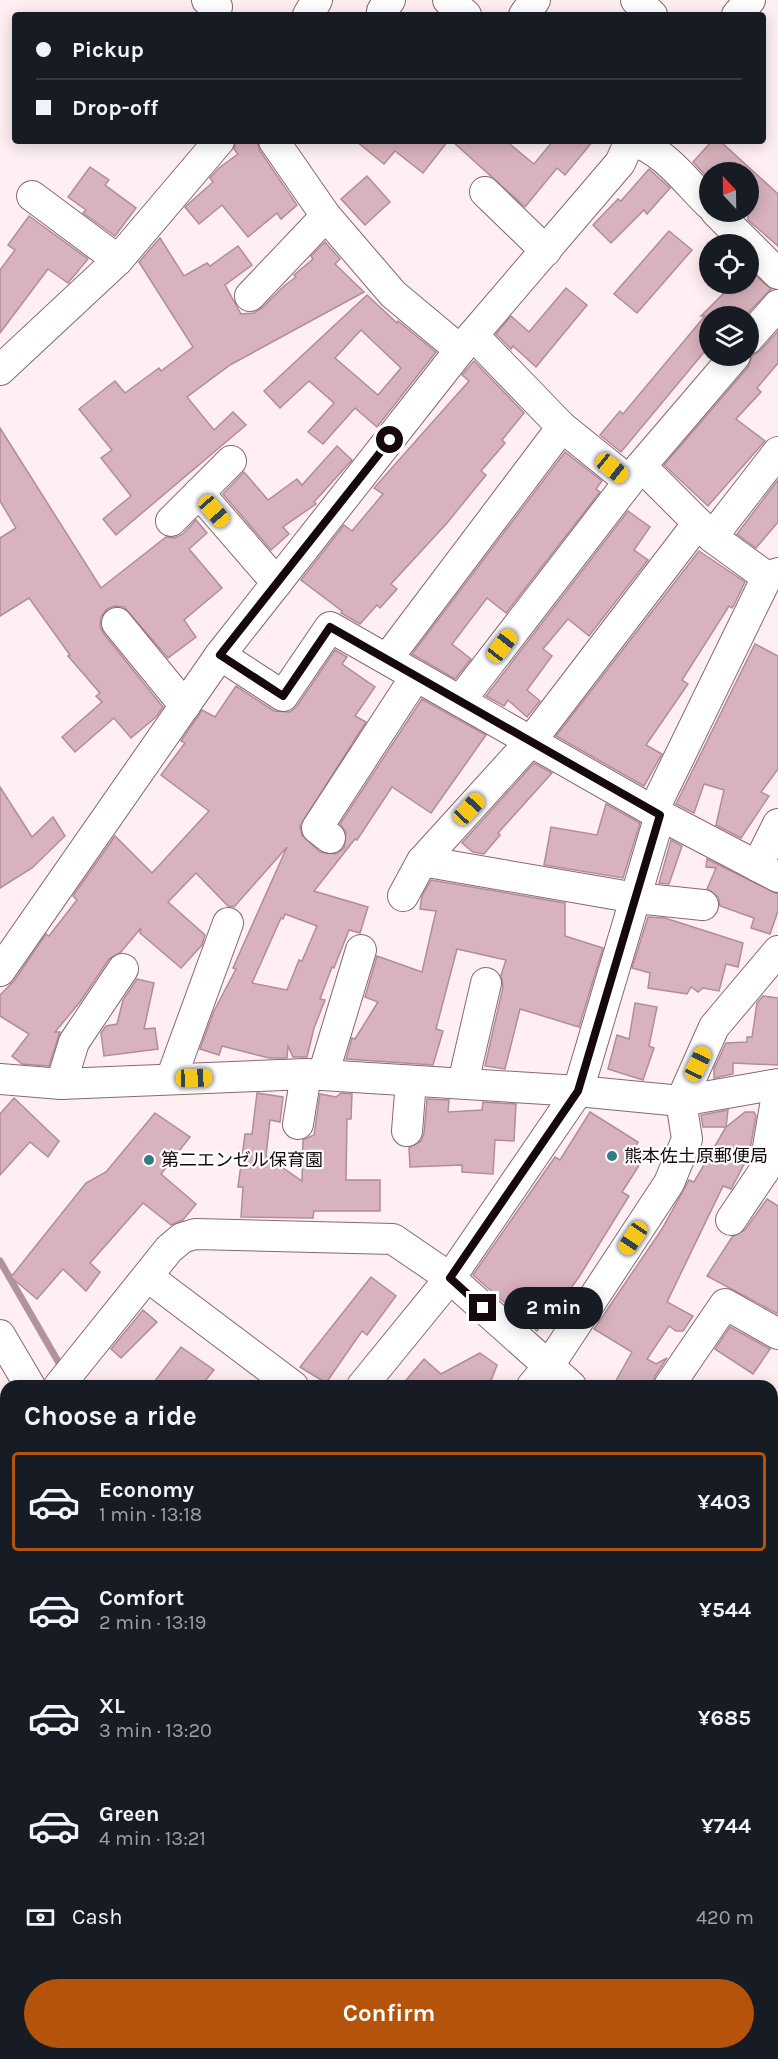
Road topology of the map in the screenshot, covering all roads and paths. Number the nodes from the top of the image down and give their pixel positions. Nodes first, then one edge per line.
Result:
1 (207, 0) edge
2 (448, 0) edge
3 (536, 0) edge
4 (636, 0) edge
5 (750, 0) edge
6 (214, 12) edge
7 (462, 12) edge
8 (526, 12) edge
9 (649, 12) edge
10 (740, 12) edge
11 (216, 144) edge
12 (276, 144) edge
13 (626, 144) edge
14 (645, 144) edge
15 (485, 192) dead end
16 (699, 194) edge
17 (32, 196) dead end
18 (326, 216) junction
19 (726, 222) edge
20 (546, 251) junction
21 (118, 260) junction
22 (778, 274) edge
23 (250, 296) dead end
24 (778, 305) edge
25 (759, 327) edge
26 (467, 343) junction
27 (726, 366) edge
28 (0, 370) edge
29 (562, 427) junction
30 (778, 452) edge
31 (231, 461) dead end
32 (635, 473) junction
33 (199, 493) junction
34 (171, 521) dead end
35 (705, 530) junction
36 (773, 575) edge
37 (277, 583) junction
38 (117, 623) dead end
39 (220, 655) junction
40 (387, 659) junction
41 (416, 676) junction
42 (460, 701) junction
43 (185, 706) junction
44 (531, 741) junction
45 (657, 813) junction
46 (778, 824) edge
47 (330, 838) dead end
48 (422, 861) junction
49 (767, 871) edge
50 (403, 896) dead end
51 (636, 898) junction
52 (703, 905) dead end
53 (227, 920) dead end
54 (362, 950) dead end
55 (778, 951) edge
56 (123, 969) dead end
57 (0, 971) edge
58 (768, 976) edge
59 (486, 983) dead end
60 (315, 1074) junction
61 (0, 1079) edge
62 (171, 1079) junction
63 (411, 1081) junction
64 (462, 1083) junction
65 (61, 1084) junction
66 (778, 1086) edge
67 (578, 1091) junction
68 (681, 1101) junction
69 (298, 1124) dead end
70 (407, 1131) dead end
71 (771, 1175) edge
72 (731, 1220) dead end
73 (148, 1277) junction
74 (450, 1278) junction
75 (778, 1334) edge
76 (0, 1335) edge
77 (540, 1376) edge
78 (26, 1380) edge
79 (64, 1380) edge
80 (285, 1380) edge
81 (367, 1380) edge
82 (673, 1380) edge

1 - 6 street
2 - 7 street
3 - 8 street
4 - 9 street
5 - 10 street
11 - 21 street
12 - 18 street
13 - 20 street
14 - 16 street
15 - 20 street
17 - 21 street
18 - 23 street
18 - 26 street
19 - 22 street
20 - 26 street
21 - 28 street
24 - 25 street
26 - 29 street
26 - 37 street
27 - 32 street
29 - 32 street
29 - 40 street
30 - 35 street
31 - 33 street
32 - 35 street
32 - 42 street
33 - 34 street
33 - 37 street
35 - 36 street
35 - 44 street
36 - 45 street
37 - 39 street
38 - 43 street
39 - 40 street
39 - 43 street
40 - 41 street
41 - 42 street
41 - 47 street
42 - 44 street
43 - 57 street
44 - 45 street
44 - 48 street
45 - 49 street
45 - 51 street
46 - 49 street
48 - 50 street
48 - 51 street
51 - 52 street
51 - 67 street
53 - 62 street
54 - 60 street
55 - 58 street
56 - 65 street
58 - 68 street
59 - 64 street
60 - 62 street
60 - 63 street
60 - 69 street
61 - 65 street
62 - 65 street
63 - 64 street
63 - 70 street
64 - 67 street
66 - 68 street
66 - 71 street
67 - 68 street
67 - 74 street
68 - 77 street
71 - 72 street
73 - 74 street
73 - 79 street
73 - 80 street
74 - 77 street
74 - 81 street
75 - 82 street
76 - 78 street

